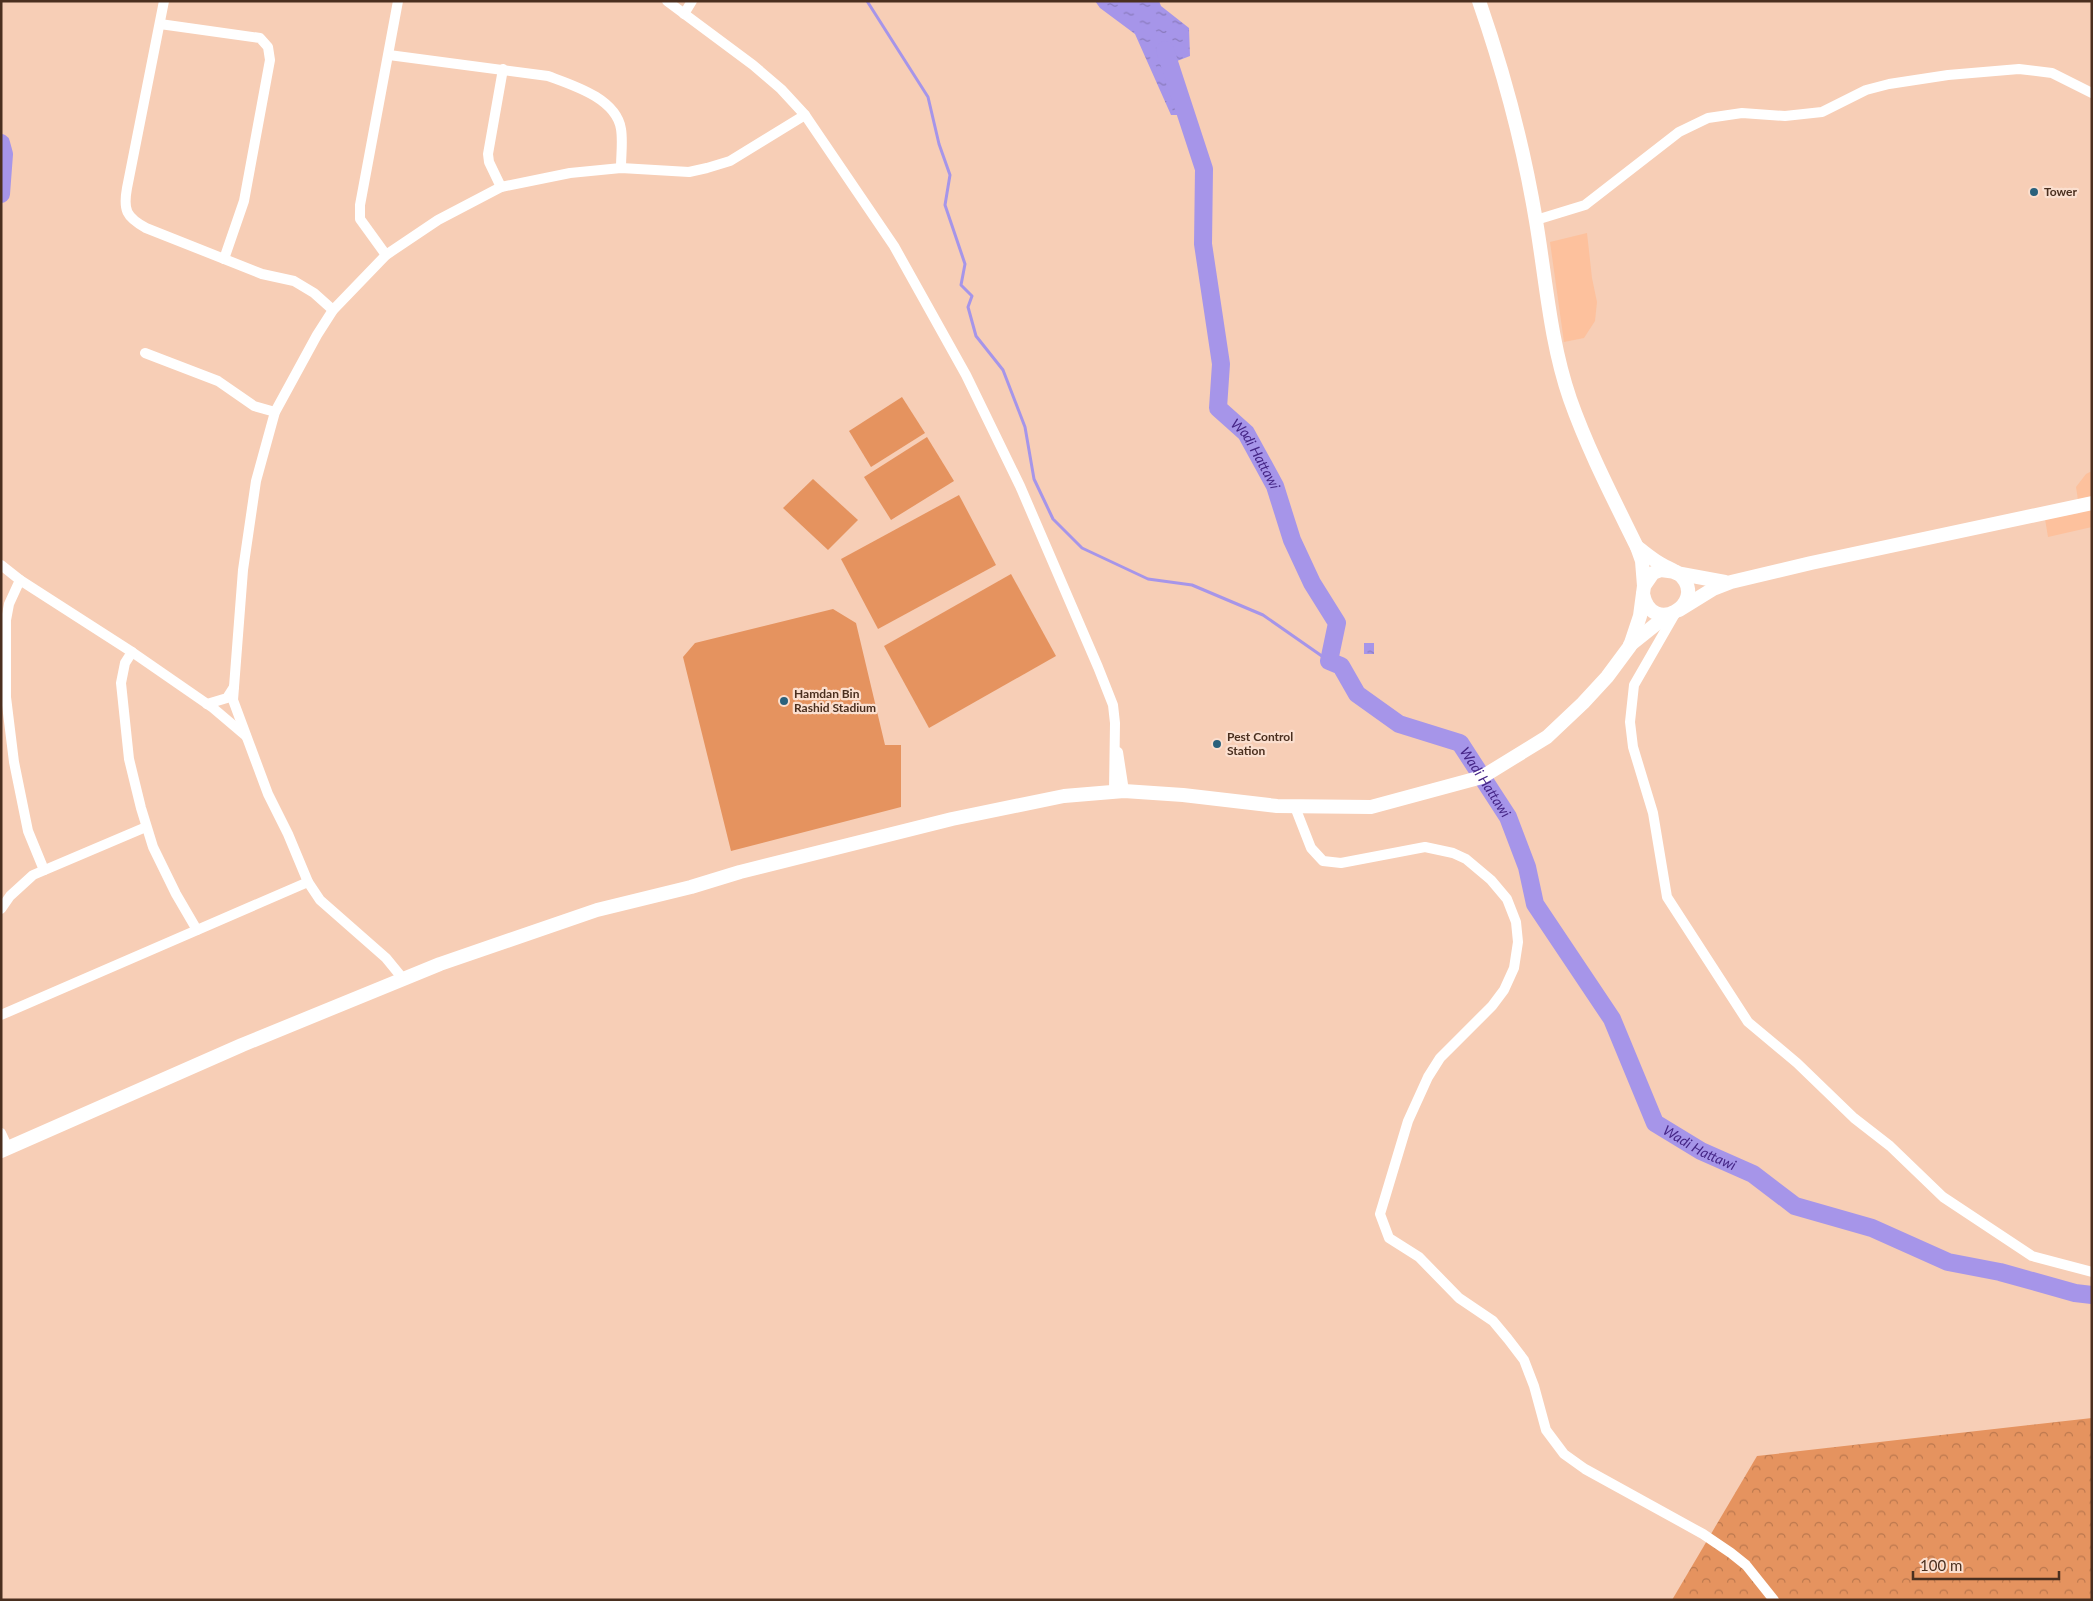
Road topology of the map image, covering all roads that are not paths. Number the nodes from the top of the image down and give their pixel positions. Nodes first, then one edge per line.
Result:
1 (164, 1) edge
2 (398, 1) edge
3 (667, 1) edge
4 (692, 1) edge
5 (1479, 1) edge
6 (684, 14) junction
7 (160, 24) junction
8 (389, 55) junction
9 (503, 69) junction
10 (2092, 93) edge
11 (804, 115) junction
12 (622, 168) junction
13 (501, 187) junction
14 (1536, 220) junction
15 (386, 255) junction
16 (224, 259) junction
17 (333, 310) junction
18 (145, 353) dead end
19 (275, 412) junction
20 (2092, 502) edge
21 (1637, 546) junction
22 (1, 565) edge
23 (1676, 572) junction
24 (20, 580) junction
25 (1731, 582) junction
26 (1643, 590) junction
27 (1676, 612) junction
28 (1630, 646) junction
29 (132, 652) junction
30 (234, 686) junction
31 (207, 704) junction
32 (247, 736) junction
33 (1119, 791) junction
34 (1295, 806) junction
35 (146, 827) junction
36 (44, 870) junction
37 (308, 882) junction
38 (1, 909) edge
39 (198, 930) junction
40 (404, 980) junction
41 (1, 1015) edge
42 (1, 1133) edge
43 (4, 1150) edge
44 (2092, 1272) edge
45 (1774, 1600) edge

1 - 7 street
2 - 8 street
3 - 6 street
4 - 6 street
5 - 14 street
6 - 11 street
7 - 16 street
7 - 16 street
8 - 9 street
8 - 15 street
9 - 12 street
9 - 13 street
10 - 14 street
11 - 12 street
11 - 33 street
12 - 13 street
13 - 15 street
14 - 21 street
15 - 17 street
16 - 17 street
17 - 19 street
18 - 19 street
19 - 30 street
20 - 25 street
21 - 23 street
21 - 26 street
22 - 24 street
23 - 25 street
23 - 26 street
23 - 27 street
24 - 29 street
24 - 36 street
25 - 27 street
26 - 27 street
26 - 28 street
27 - 28 street
27 - 44 street
28 - 34 street
29 - 31 street
29 - 35 street
30 - 31 street
30 - 32 street
31 - 32 street
32 - 37 street
33 - 34 street
33 - 40 street
34 - 45 street
35 - 36 street
35 - 39 street
36 - 38 street
37 - 39 street
37 - 40 street
39 - 41 street
40 - 43 street
42 - 43 street

